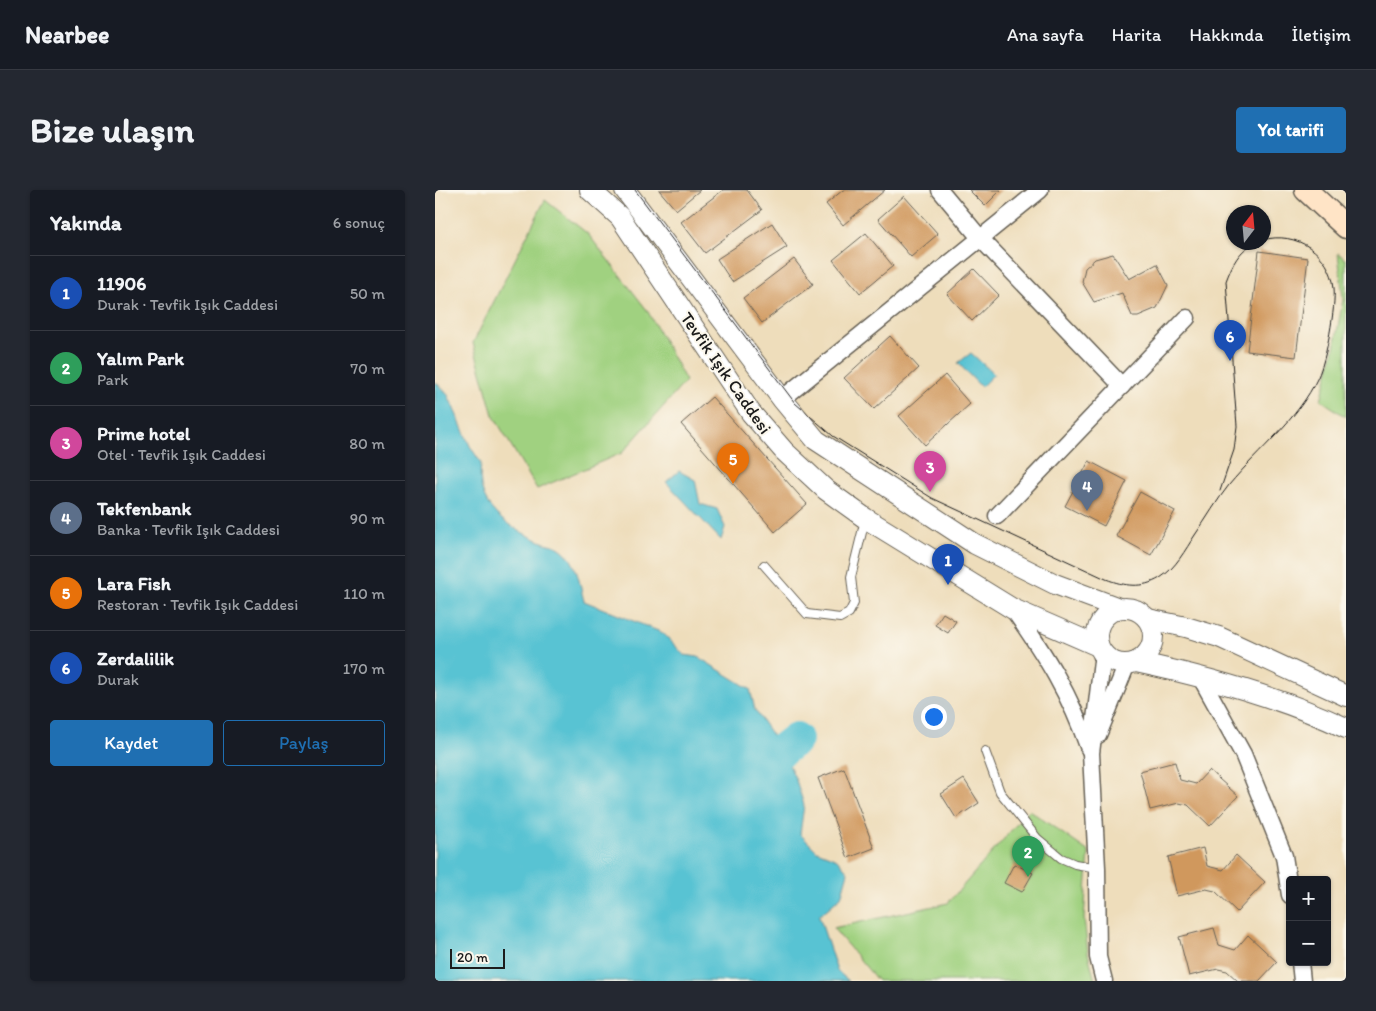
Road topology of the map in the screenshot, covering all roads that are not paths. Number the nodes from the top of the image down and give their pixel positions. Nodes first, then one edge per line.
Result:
1 (590, 190) edge
2 (625, 190) edge
3 (940, 190) edge
4 (1040, 190) edge
5 (1306, 190) edge
6 (1346, 227) edge
7 (980, 238) junction
8 (1187, 318) dead end
9 (1122, 386) junction
10 (782, 399) junction
11 (997, 516) dead end
12 (865, 518) junction
13 (764, 565) dead end
14 (1119, 608) junction
15 (1013, 609) junction
16 (1149, 619) junction
17 (1100, 649) junction
18 (1132, 663) junction
19 (1201, 678) junction
20 (1346, 696) edge
21 (1346, 728) edge
22 (985, 751) dead end
23 (1091, 754) junction
24 (1097, 868) junction
25 (1287, 876) edge
26 (1300, 966) edge
27 (1104, 981) edge
28 (1302, 981) edge

1 - 12 street, Tevfik Işık Caddesi
2 - 10 street, Tevfik Işık Caddesi
3 - 7 street
4 - 7 street
5 - 6 main road
7 - 9 street
7 - 10 street
8 - 9 street
9 - 11 street
10 - 14 street, Tevfik Işık Caddesi
12 - 13 lane
12 - 15 street, Tevfik Işık Caddesi
14 - 16 street
14 - 17 street
15 - 17 street, Tevfik Işık Caddesi
15 - 23 street
16 - 18 street
16 - 20 street
17 - 18 street
17 - 23 street
18 - 19 street
18 - 23 street
19 - 21 street
19 - 25 street
22 - 24 lane
23 - 24 street
24 - 27 street
26 - 28 street

